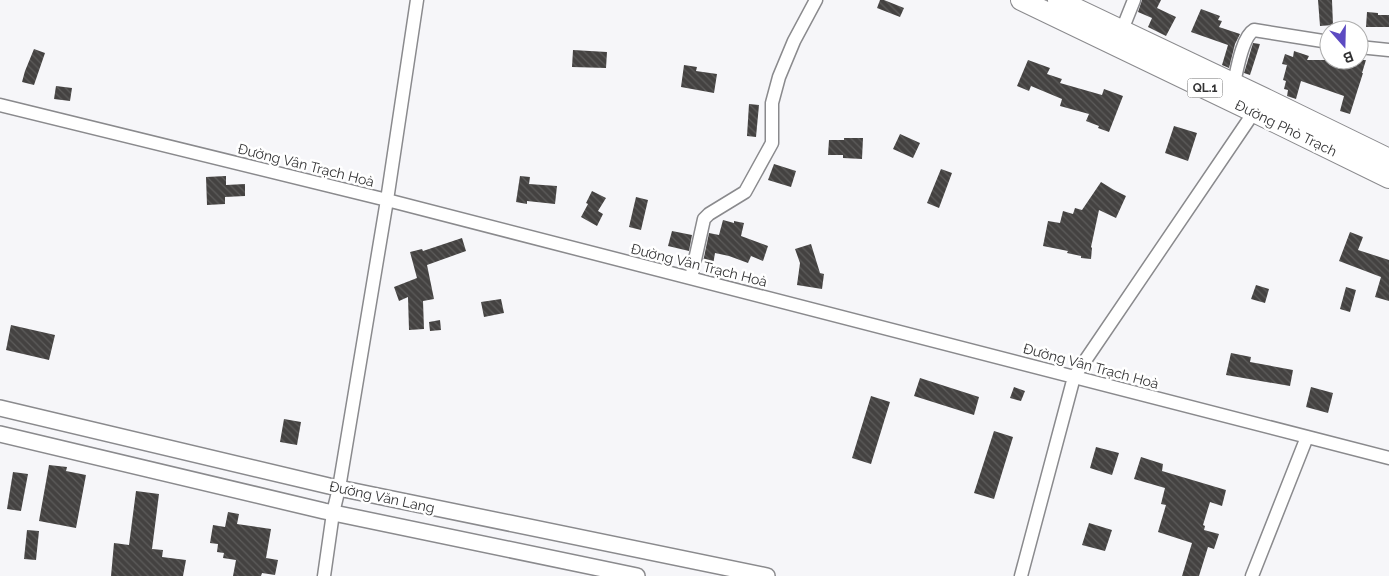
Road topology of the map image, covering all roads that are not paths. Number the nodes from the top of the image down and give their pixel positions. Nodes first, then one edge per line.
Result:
1 (417, 0) edge
2 (816, 0) edge
3 (1020, 0) edge
4 (1058, 0) edge
5 (1134, 0) edge
6 (1122, 30) junction
7 (1319, 40) edge
8 (1369, 48) edge
9 (1389, 50) edge
10 (1234, 83) junction
11 (0, 105) edge
12 (1259, 105) junction
13 (1389, 159) edge
14 (1389, 178) edge
15 (387, 200) junction
16 (691, 278) junction
17 (1074, 377) junction
18 (0, 408) edge
19 (0, 434) edge
20 (1307, 437) junction
21 (1389, 458) edge
22 (339, 488) junction
23 (333, 513) junction
24 (324, 576) edge
25 (637, 576) edge
26 (767, 576) edge
27 (1021, 576) edge
28 (1252, 576) edge

1 - 15 street
2 - 16 street
3 - 12 highway, Đường Phò Trạch / QL.1
4 - 6 highway, Đường Phò Trạch / QL.1
5 - 6 street
6 - 10 highway, Đường Phò Trạch / QL.1
7 - 10 street
8 - 9 street
10 - 12 highway, Đường Phò Trạch / QL.1
11 - 15 street, Đường Vân Trạch Hoà
12 - 13 highway, Đường Phò Trạch / QL.1
12 - 14 highway, Đường Phò Trạch / QL.1
12 - 17 street
15 - 16 street, Đường Vân Trạch Hoà
15 - 22 street
16 - 17 street, Đường Vân Trạch Hoà
17 - 20 street, Đường Vân Trạch Hoà
17 - 27 street
18 - 22 street, Đường Văn Lang
19 - 23 street, Đường Văn Lang
20 - 21 street, Đường Vân Trạch Hoà
20 - 28 street
22 - 23 street
22 - 26 street, Đường Văn Lang
23 - 24 street
23 - 25 street, Đường Văn Lang

